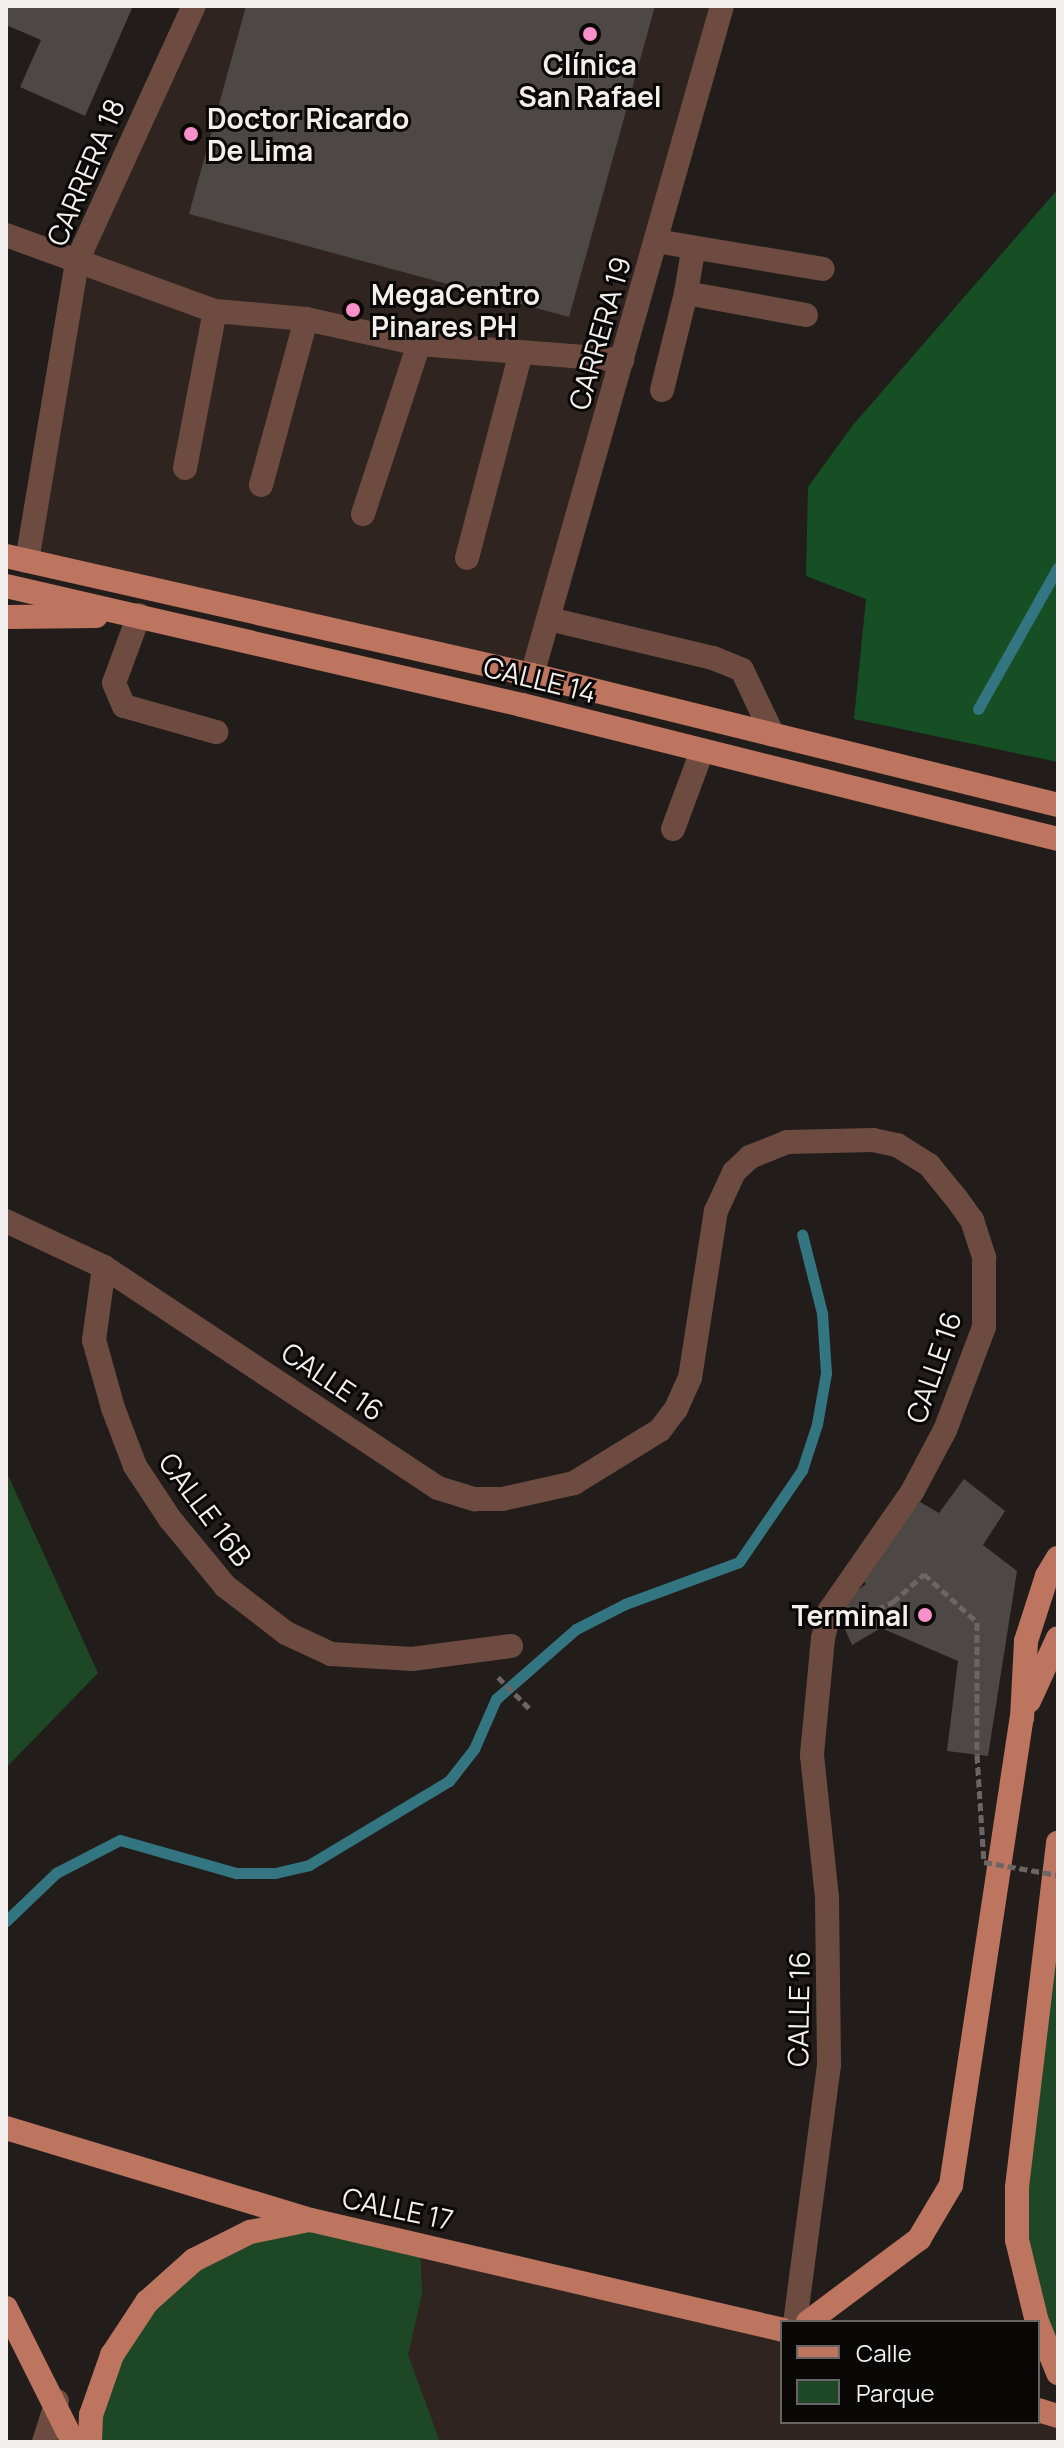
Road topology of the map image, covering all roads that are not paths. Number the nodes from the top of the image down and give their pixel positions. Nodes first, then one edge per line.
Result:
1 (194, 6) edge
2 (722, 6) edge
3 (6, 235) edge
4 (656, 241) junction
5 (693, 251) junction
6 (77, 261) junction
7 (823, 269) dead end
8 (686, 293) junction
9 (215, 311) junction
10 (806, 315) dead end
11 (306, 319) junction
12 (419, 344) junction
13 (521, 352) junction
14 (622, 360) junction
15 (662, 390) dead end
16 (185, 468) dead end
17 (261, 485) dead end
18 (363, 514) dead end
19 (13, 556) edge
20 (467, 558) dead end
21 (6, 586) edge
22 (139, 615) junction
23 (6, 617) edge
24 (549, 619) junction
25 (532, 675) junction
26 (216, 732) dead end
27 (773, 735) junction
28 (702, 751) junction
29 (1058, 805) edge
30 (673, 829) dead end
31 (1058, 839) edge
32 (6, 1221) edge
33 (104, 1267) junction
34 (1058, 1558) edge
35 (1058, 1638) edge
36 (511, 1646) dead end
37 (1022, 1718) junction
38 (1058, 1842) edge
39 (6, 2128) edge
40 (311, 2220) junction
41 (6, 2308) edge
42 (795, 2320) edge
43 (811, 2320) edge
44 (1037, 2320) edge
45 (1040, 2328) edge
46 (780, 2330) edge
47 (1058, 2373) edge
48 (57, 2401) junction
49 (44, 2442) edge
50 (73, 2442) edge
51 (90, 2442) edge

1 - 6 street, CARRERA 18
2 - 4 street, CARRERA 19
3 - 6 street
4 - 5 street
4 - 14 street, CARRERA 19
5 - 7 street
5 - 8 street
6 - 9 street
6 - 19 street, CARRERA 18
8 - 10 street
8 - 15 street
9 - 11 street
9 - 16 street
11 - 12 street
11 - 17 street
12 - 13 street
12 - 18 street
13 - 14 street
13 - 20 street
14 - 24 street, CARRERA 19
19 - 25 main road, CALLE 14
21 - 22 main road, CALLE 14
22 - 23 main road
22 - 26 street
22 - 28 main road, CALLE 14
24 - 25 street, CARRERA 19
24 - 27 street
25 - 27 main road, CALLE 14
27 - 29 main road, CALLE 14
28 - 30 street
28 - 31 main road, CALLE 14
32 - 33 street, CALLE 16
33 - 36 street, CALLE 16B
33 - 42 street, CALLE 16
34 - 37 main road
35 - 37 main road
37 - 43 main road
38 - 44 main road
39 - 40 main road, CALLE 17
40 - 46 main road, CALLE 17
40 - 51 main road
41 - 48 main road
45 - 47 main road
48 - 49 street
48 - 50 main road

